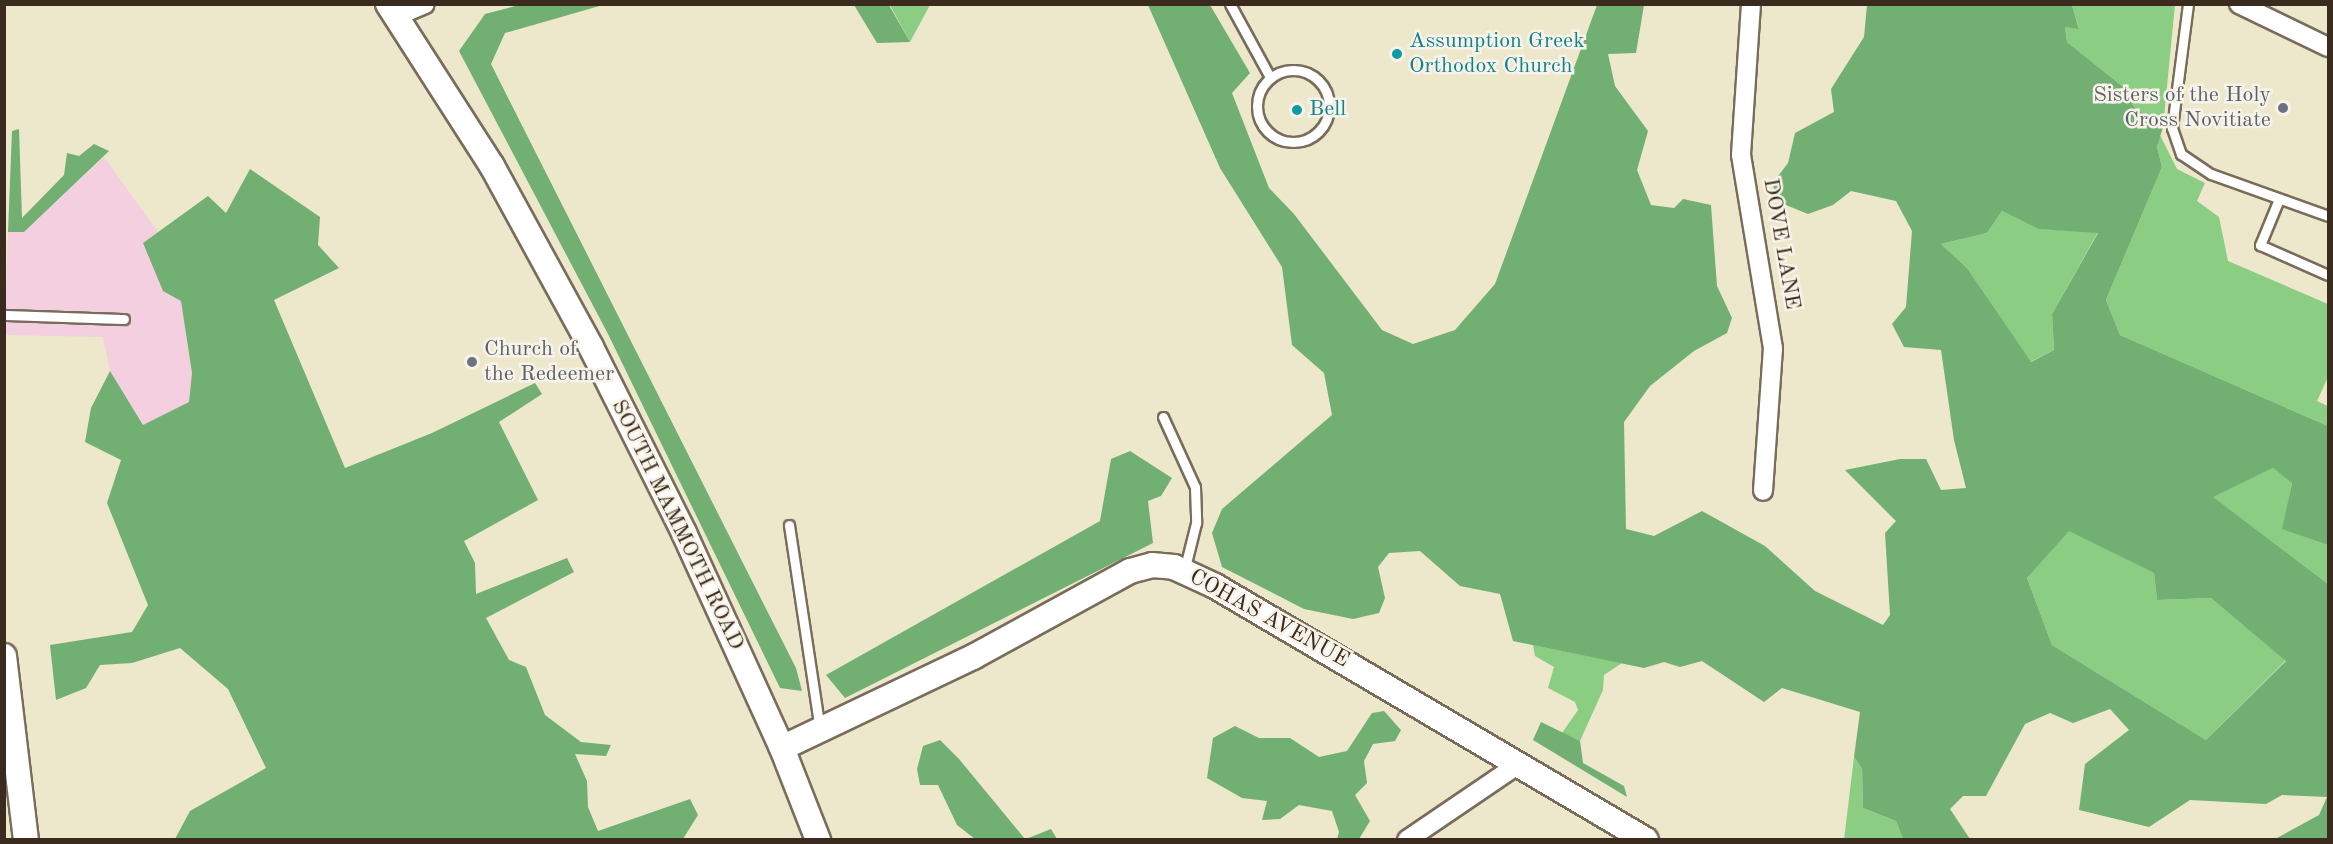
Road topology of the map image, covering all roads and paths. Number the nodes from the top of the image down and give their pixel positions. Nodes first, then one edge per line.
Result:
1 (425, 4) edge
2 (1230, 4) edge
3 (1751, 4) edge
4 (2188, 4) edge
5 (2239, 4) edge
6 (393, 10) edge
7 (2328, 47) edge
8 (1270, 77) junction
9 (2279, 198) junction
10 (2328, 216) edge
11 (2328, 275) edge
12 (4, 315) edge
13 (124, 319) dead end
14 (1163, 417) dead end
15 (1763, 491) dead end
16 (789, 525) dead end
17 (1184, 571) junction
18 (4, 656) edge
19 (7, 707) edge
20 (821, 732) junction
21 (782, 748) junction
22 (1518, 764) junction
23 (26, 840) edge
24 (818, 840) edge
25 (1407, 840) edge
26 (1646, 840) edge

1 - 6 street
2 - 8 lane
3 - 15 street, DOVE LANE
4 - 9 lane
5 - 7 street
6 - 21 street, SOUTH MAMMOTH ROAD
8 - 8 lane
9 - 10 lane
9 - 11 lane
12 - 13 lane
14 - 17 lane
16 - 20 lane
17 - 20 street, COHAS AVENUE
17 - 22 street, COHAS AVENUE
18 - 19 street
19 - 23 street
20 - 21 street, COHAS AVENUE
21 - 24 street, SOUTH MAMMOTH ROAD
22 - 25 street
22 - 26 street, COHAS AVENUE

